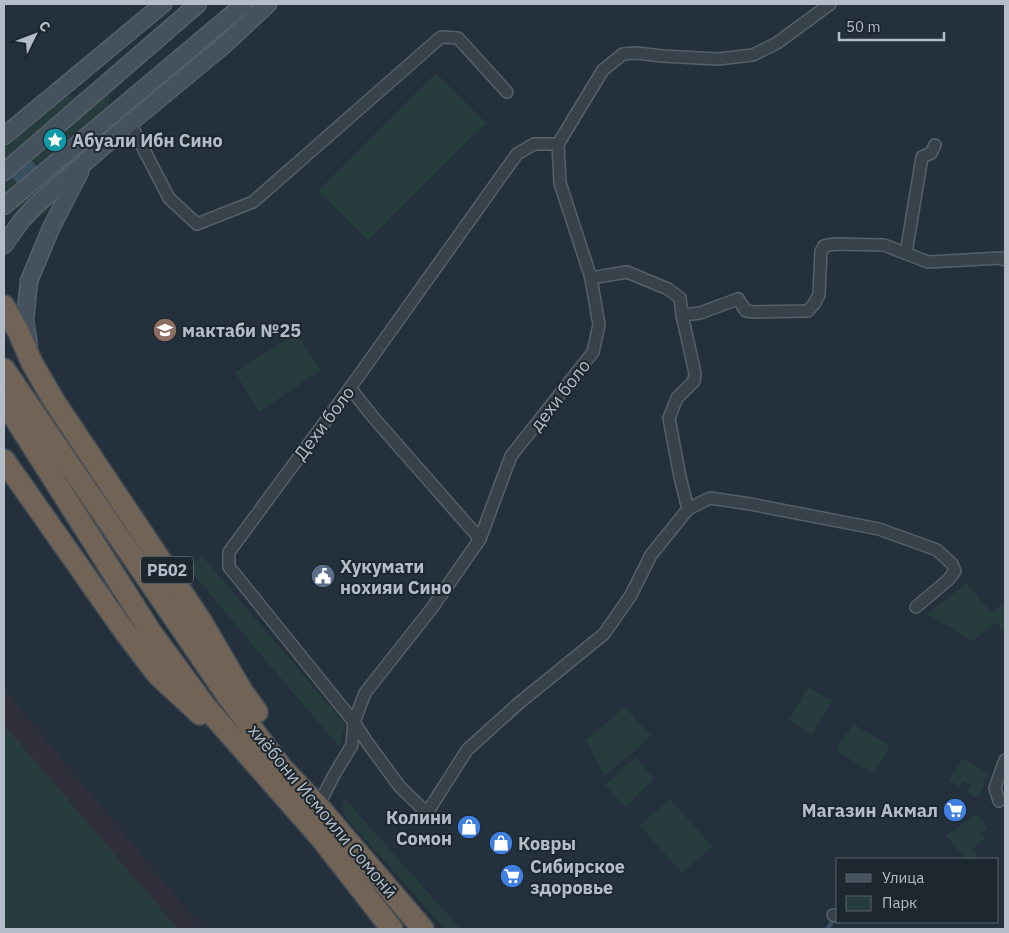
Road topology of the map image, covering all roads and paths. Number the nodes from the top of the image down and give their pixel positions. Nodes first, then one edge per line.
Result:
1 (163, 4) edge
2 (198, 4) edge
3 (244, 4) edge
4 (268, 4) edge
5 (830, 4) edge
6 (507, 92) dead end
7 (30, 115) junction
8 (4, 121) edge
9 (130, 123) junction
10 (4, 136) edge
11 (558, 144) junction
12 (935, 145) dead end
13 (84, 164) junction
14 (4, 172) edge
15 (4, 206) edge
16 (4, 244) edge
17 (906, 253) junction
18 (1005, 260) edge
19 (591, 278) junction
20 (4, 306) edge
21 (682, 315) junction
22 (32, 363) junction
23 (4, 369) edge
24 (350, 388) junction
25 (4, 401) edge
26 (4, 460) edge
27 (688, 509) junction
28 (480, 539) junction
29 (916, 607) dead end
30 (354, 722) junction
31 (245, 752) junction
32 (1005, 760) edge
33 (295, 782) junction
34 (999, 801) dead end
35 (318, 806) junction
36 (392, 929) edge
37 (423, 929) edge

1 - 7 main road
2 - 14 main road
3 - 15 main road
4 - 9 main road
5 - 11 street
6 - 9 street
7 - 8 main road
7 - 10 main road
9 - 13 main road
11 - 19 street, дехи боло
11 - 24 street, Дехи боло
12 - 17 street
13 - 16 main road
13 - 22 main road
17 - 18 street
17 - 21 street
19 - 21 street
19 - 28 street, дехи боло
20 - 22 highway, РБ02
21 - 27 street
22 - 33 highway, РБ02
23 - 33 highway, хиёбони Исмоили Сомонӣ / РБ02
24 - 28 street
24 - 30 street, Дехи боло
25 - 31 highway, хиёбони Исмоили Сомонӣ
26 - 31 highway
27 - 29 street
27 - 30 street, Дехи боло
28 - 30 street, дехи боло
30 - 35 street, дехи боло
31 - 36 highway, хиёбони Исмоили Сомонӣ
32 - 34 street
33 - 35 highway, хиёбони Исмоили Сомонӣ / РБ02
35 - 37 highway, хиёбони Исмоили Сомонӣ / РБ02

